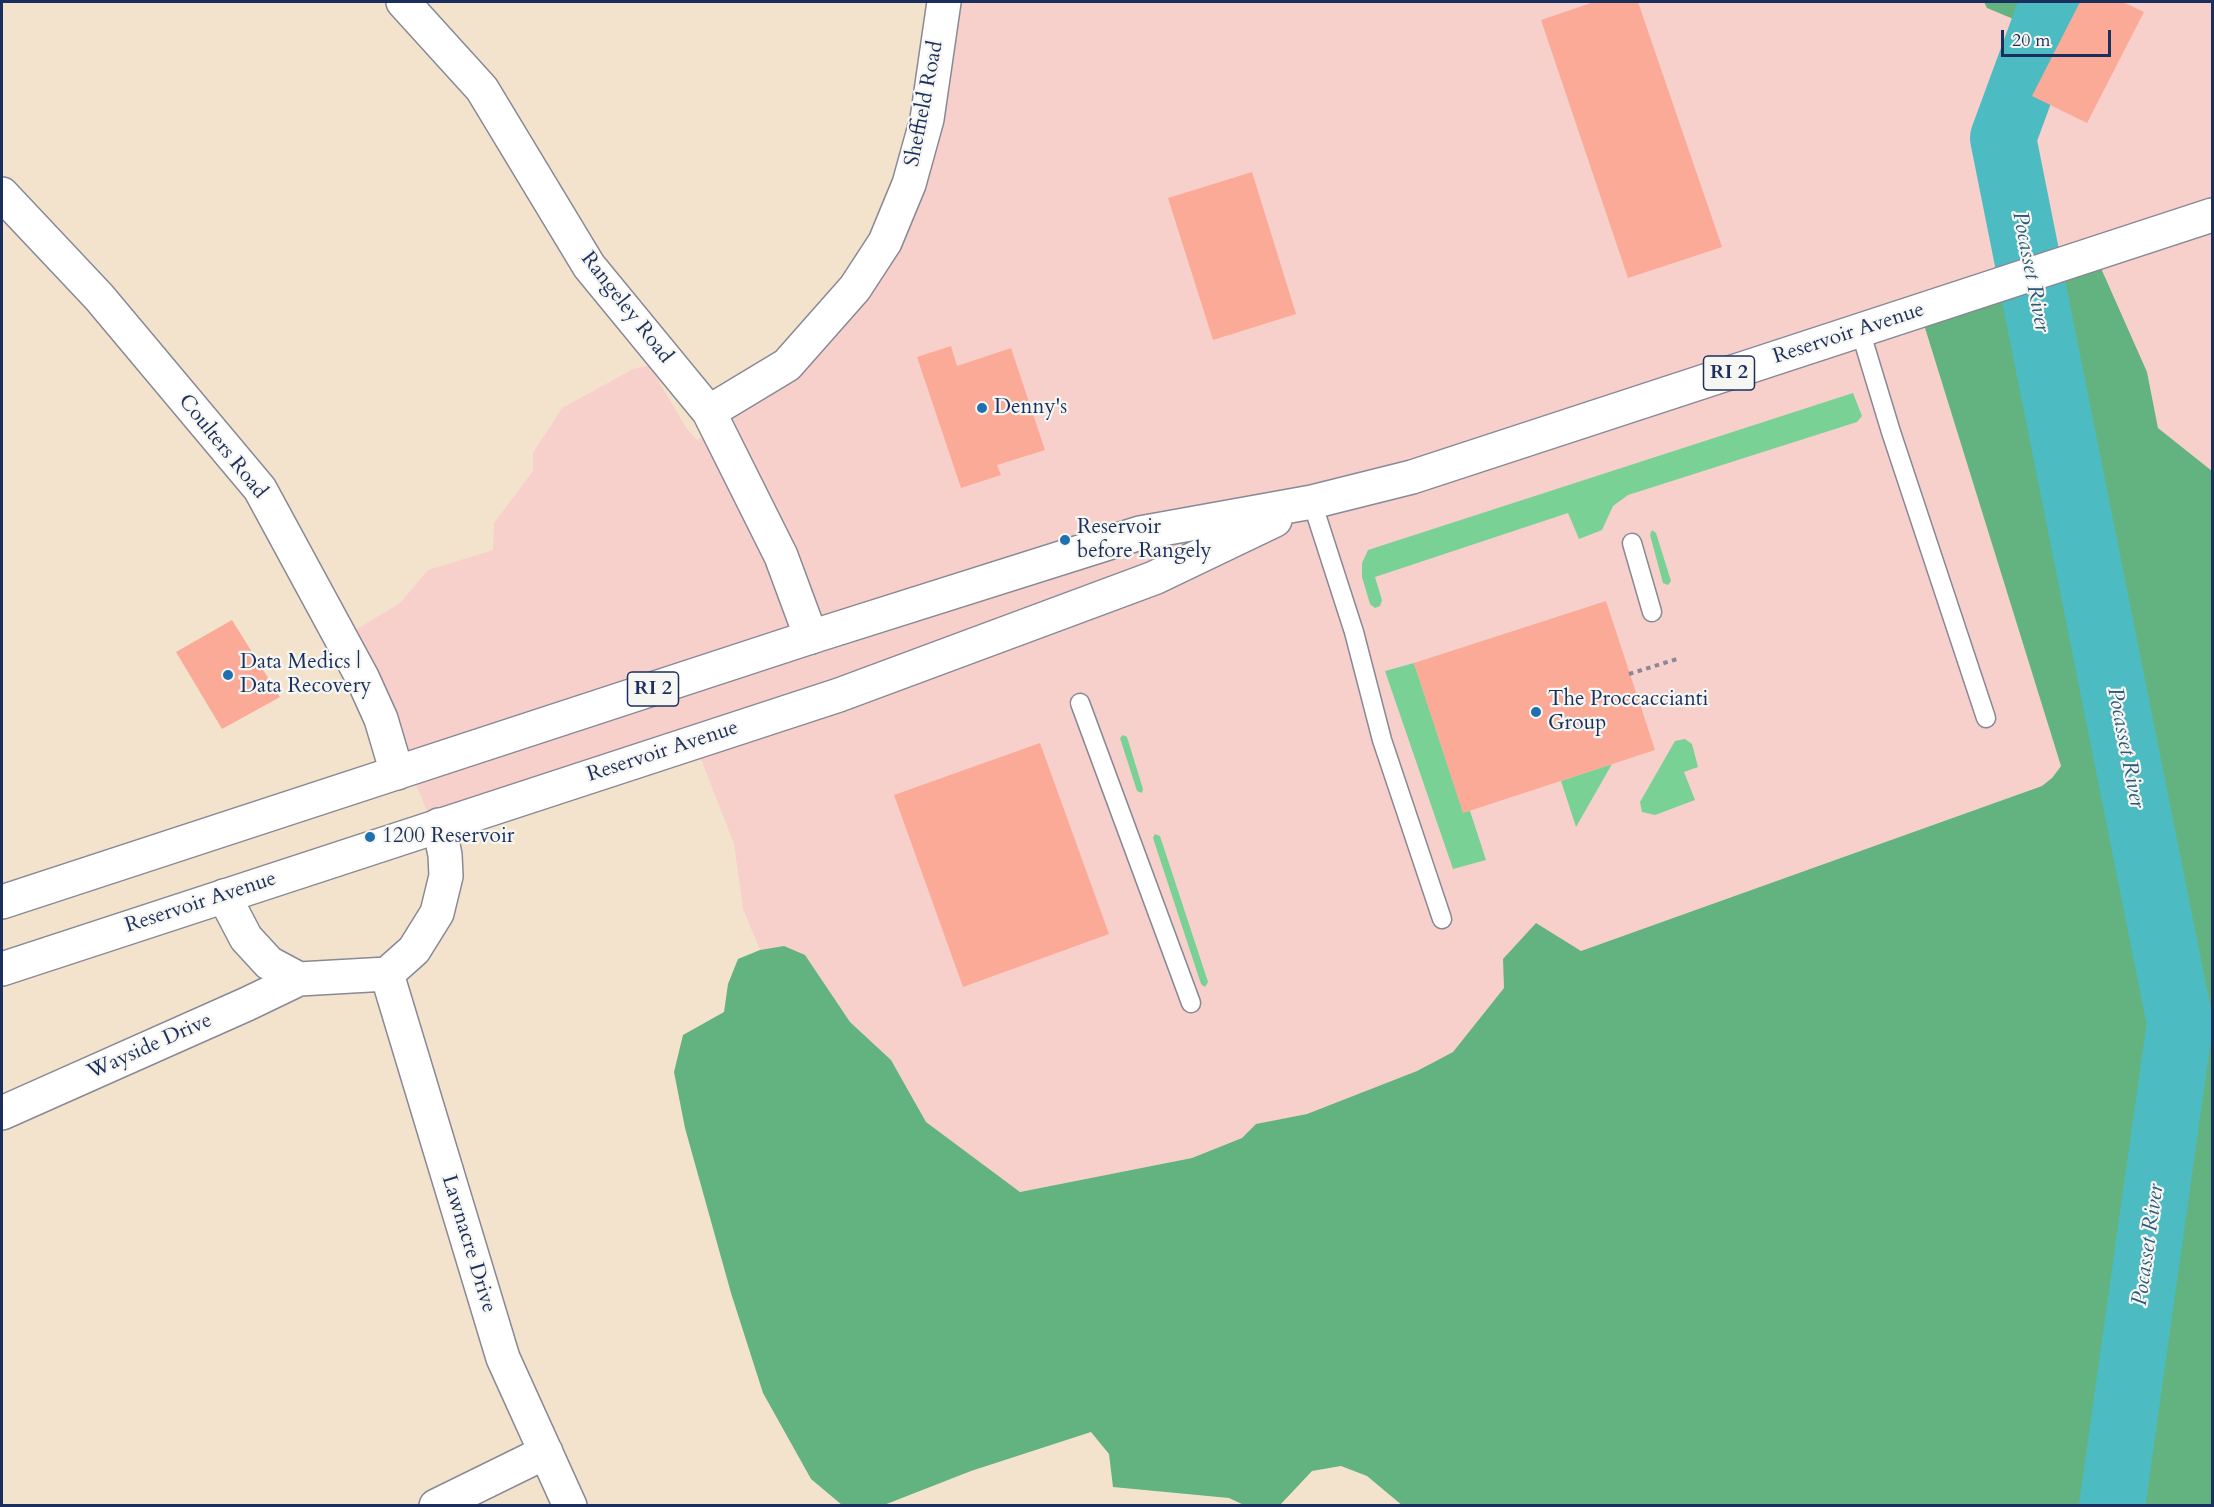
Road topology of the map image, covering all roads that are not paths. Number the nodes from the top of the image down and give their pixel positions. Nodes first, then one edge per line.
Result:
1 (403, 2) edge
2 (944, 2) edge
3 (2, 194) edge
4 (2212, 215) edge
5 (1860, 330) junction
6 (709, 412) junction
7 (1312, 502) junction
8 (1632, 543) dead end
9 (1652, 612) dead end
10 (812, 637) junction
11 (1080, 703) dead end
12 (1986, 718) dead end
13 (397, 773) junction
14 (439, 825) junction
15 (224, 896) junction
16 (2, 902) edge
17 (1442, 919) dead end
18 (2, 969) edge
19 (387, 974) junction
20 (298, 979) junction
21 (1191, 1003) dead end
22 (2, 1113) edge
23 (546, 1452) junction
24 (436, 1506) edge
25 (570, 1506) edge

1 - 6 main road, Rangeley Road
2 - 6 main road, Sheffield Road
3 - 13 main road, Coulters Road
4 - 5 main road, Reservoir Avenue / RI 2
5 - 7 main road, Reservoir Avenue / RI 2
5 - 12 lane
6 - 10 main road, Rangeley Road
7 - 10 main road, Reservoir Avenue / RI 2
7 - 14 main road, Reservoir Avenue / RI 2
7 - 17 lane
8 - 9 lane
10 - 13 main road, Reservoir Avenue / RI 2
11 - 21 lane
13 - 16 main road, Reservoir Avenue / RI 2
14 - 15 main road, Reservoir Avenue / RI 2
14 - 19 main road
15 - 18 main road, Reservoir Avenue / RI 2
15 - 20 main road
19 - 20 main road
19 - 23 main road, Lawnacre Drive
20 - 22 main road, Wayside Drive
23 - 24 main road
23 - 25 main road, Lawnacre Drive

